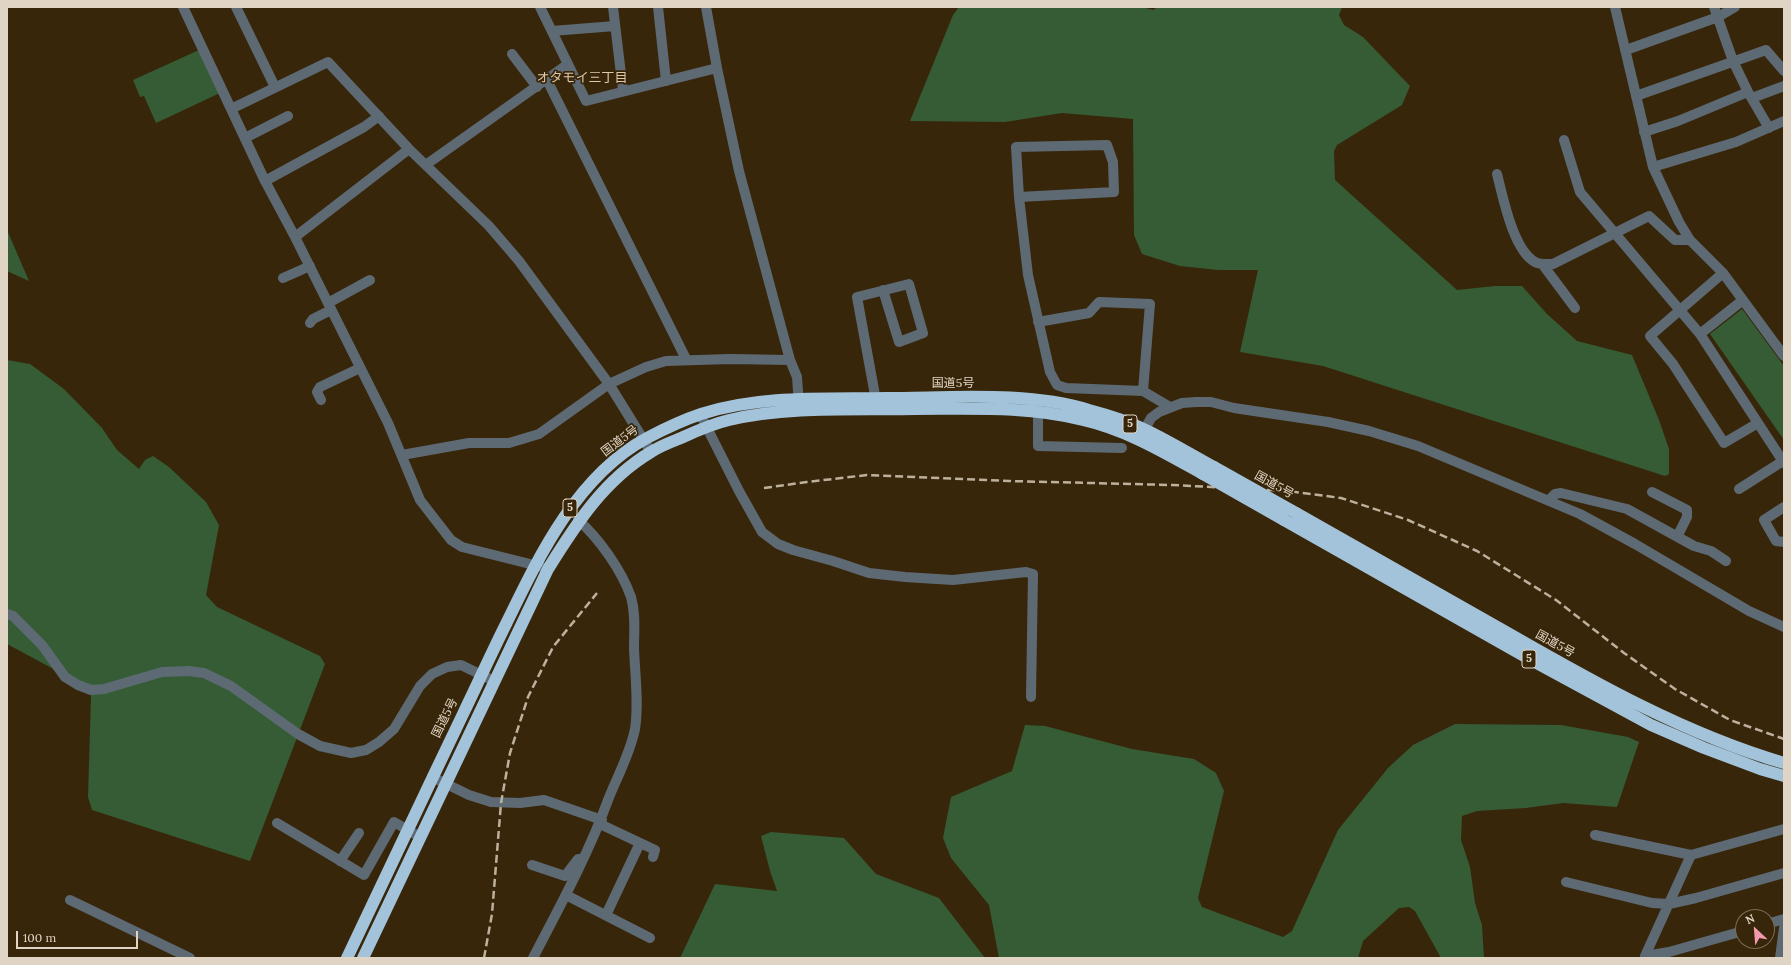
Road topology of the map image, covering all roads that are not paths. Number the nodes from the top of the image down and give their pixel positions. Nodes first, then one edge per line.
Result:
1 (183, 7) edge
2 (236, 7) edge
3 (540, 7) edge
4 (613, 7) edge
5 (658, 7) edge
6 (706, 7) edge
7 (1615, 7) edge
8 (1714, 7) edge
9 (1735, 7) edge
10 (1718, 17) junction
11 (616, 26) junction
12 (552, 31) junction
13 (1626, 50) junction
14 (512, 54) dead end
15 (1734, 61) junction
16 (568, 64) junction
17 (717, 68) junction
18 (1784, 71) edge
19 (547, 80) junction
20 (666, 81) junction
21 (1784, 86) edge
22 (536, 87) junction
23 (275, 88) junction
24 (623, 91) junction
25 (1750, 95) junction
26 (1636, 96) junction
27 (231, 109) junction
28 (288, 116) dead end
29 (379, 116) junction
30 (1784, 122) edge
31 (1769, 128) junction
32 (1644, 132) junction
33 (245, 138) junction
34 (1564, 140) dead end
35 (409, 149) junction
36 (427, 164) junction
37 (1653, 167) junction
38 (1497, 174) dead end
39 (265, 180) junction
40 (1019, 197) junction
41 (1615, 234) junction
42 (295, 237) junction
43 (1690, 240) junction
44 (1543, 265) junction
45 (310, 266) junction
46 (1724, 273) junction
47 (283, 278) dead end
48 (370, 280) dead end
49 (883, 290) junction
50 (1743, 300) junction
51 (330, 306) junction
52 (1576, 308) dead end
53 (1679, 311) junction
54 (1038, 322) junction
55 (310, 323) dead end
56 (1700, 334) junction
57 (1784, 356) edge
58 (686, 360) junction
59 (790, 360) junction
60 (360, 368) junction
61 (609, 384) junction
62 (1143, 391) junction
63 (321, 400) dead end
64 (877, 404) junction
65 (799, 405) junction
66 (1038, 405) junction
67 (1170, 407) junction
68 (700, 414) junction
69 (1758, 423) junction
70 (706, 427) junction
71 (1142, 434) junction
72 (643, 440) junction
73 (1122, 448) dead end
74 (651, 452) junction
75 (402, 455) junction
76 (1784, 462) edge
77 (1739, 489) dead end
78 (1652, 492) dead end
79 (1549, 500) junction
80 (1784, 507) edge
81 (578, 520) junction
82 (1678, 535) junction
83 (1784, 542) edge
84 (1726, 561) dead end
85 (535, 565) junction
86 (548, 569) junction
87 (7, 614) edge
88 (1784, 627) edge
89 (482, 674) junction
90 (494, 681) junction
91 (1031, 697) dead end
92 (1784, 764) edge
93 (432, 776) junction
94 (1784, 776) edge
95 (445, 783) junction
96 (601, 822) junction
97 (277, 823) dead end
98 (1784, 829) edge
99 (408, 831) junction
100 (359, 833) dead end
101 (1595, 835) dead end
102 (420, 837) junction
103 (640, 843) junction
104 (1691, 855) junction
105 (653, 856) dead end
106 (584, 859) junction
107 (340, 861) junction
108 (532, 865) dead end
109 (1784, 873) edge
110 (1566, 882) dead end
111 (566, 895) junction
112 (70, 900) dead end
113 (1669, 904) junction
114 (606, 915) junction
115 (1784, 928) edge
116 (1735, 934) edge
117 (650, 938) dead end
118 (1668, 955) edge
119 (190, 958) edge
120 (347, 958) edge
121 (363, 958) edge
122 (533, 958) edge
123 (1780, 958) edge

1 - 27 street
2 - 23 street
3 - 12 street
4 - 11 street
5 - 20 street
6 - 17 street
7 - 13 street
8 - 10 street
9 - 10 street
10 - 13 street
10 - 15 street
11 - 12 street
11 - 24 street
12 - 16 street
13 - 26 street
14 - 22 street
15 - 18 street
15 - 25 street
15 - 26 street
16 - 19 street
16 - 24 street
17 - 20 street
17 - 59 street
19 - 22 street
19 - 58 street
20 - 24 street
21 - 25 street
22 - 36 street
23 - 27 street
23 - 29 street
25 - 31 street
25 - 32 street
26 - 32 street
27 - 33 street
28 - 33 street
29 - 35 street
29 - 39 street
30 - 31 street
31 - 37 street
32 - 37 street
33 - 39 street
34 - 41 street
35 - 36 street
35 - 42 street
36 - 61 street
37 - 43 street
38 - 44 street
39 - 42 street
40 - 40 street
40 - 54 street
41 - 43 street
41 - 44 street
41 - 53 street
42 - 45 street
43 - 46 street
44 - 52 street
45 - 47 street
45 - 51 street
46 - 50 street
46 - 53 street
48 - 51 street
49 - 49 street
49 - 64 street
50 - 56 street
50 - 57 street
51 - 55 street
51 - 60 street
53 - 56 street
53 - 69 street
54 - 62 street
54 - 62 street
56 - 69 street
58 - 59 street
58 - 61 street
59 - 65 street
60 - 63 street
60 - 75 street
61 - 72 street
61 - 75 street
62 - 67 street
64 - 65 highway, 国道5号 / 5
64 - 66 highway, 国道5号 / 5
65 - 68 highway, 国道5号 / 5
65 - 70 highway, 国道5号 / 5
66 - 71 highway, 国道5号 / 5
66 - 73 street
67 - 71 street
67 - 79 street
68 - 70 street
68 - 72 highway, 国道5号 / 5
69 - 76 street
70 - 74 highway, 国道5号 / 5
70 - 91 street
71 - 92 highway, 国道5号 / 5, bridge
71 - 94 highway, 国道5号 / 5, bridge
72 - 74 street
72 - 85 highway, 国道5号 / 5
74 - 81 highway, 国道5号 / 5
75 - 85 street
76 - 77 street
78 - 82 street
79 - 82 street
79 - 88 street
80 - 83 street
81 - 86 highway, 国道5号 / 5
81 - 96 street
82 - 84 street
85 - 86 street
85 - 89 highway, 国道5号 / 5
86 - 90 highway, 国道5号 / 5
87 - 89 street
89 - 90 street
89 - 93 highway, 国道5号 / 5
90 - 95 highway, 国道5号 / 5
93 - 95 street
93 - 99 highway, 国道5号 / 5
95 - 96 street
95 - 102 highway, 国道5号 / 5
96 - 103 street
96 - 106 street
97 - 107 street
98 - 104 street
99 - 102 street
99 - 107 street
99 - 120 highway, 国道5号 / 5
100 - 107 street
101 - 104 street
102 - 121 highway, 国道5号 / 5
103 - 105 street
103 - 114 street
104 - 113 street
106 - 108 street
106 - 111 street
109 - 113 street
110 - 113 street
111 - 114 street
111 - 122 street
112 - 119 street
113 - 118 street
114 - 117 street
115 - 123 street
116 - 118 street

